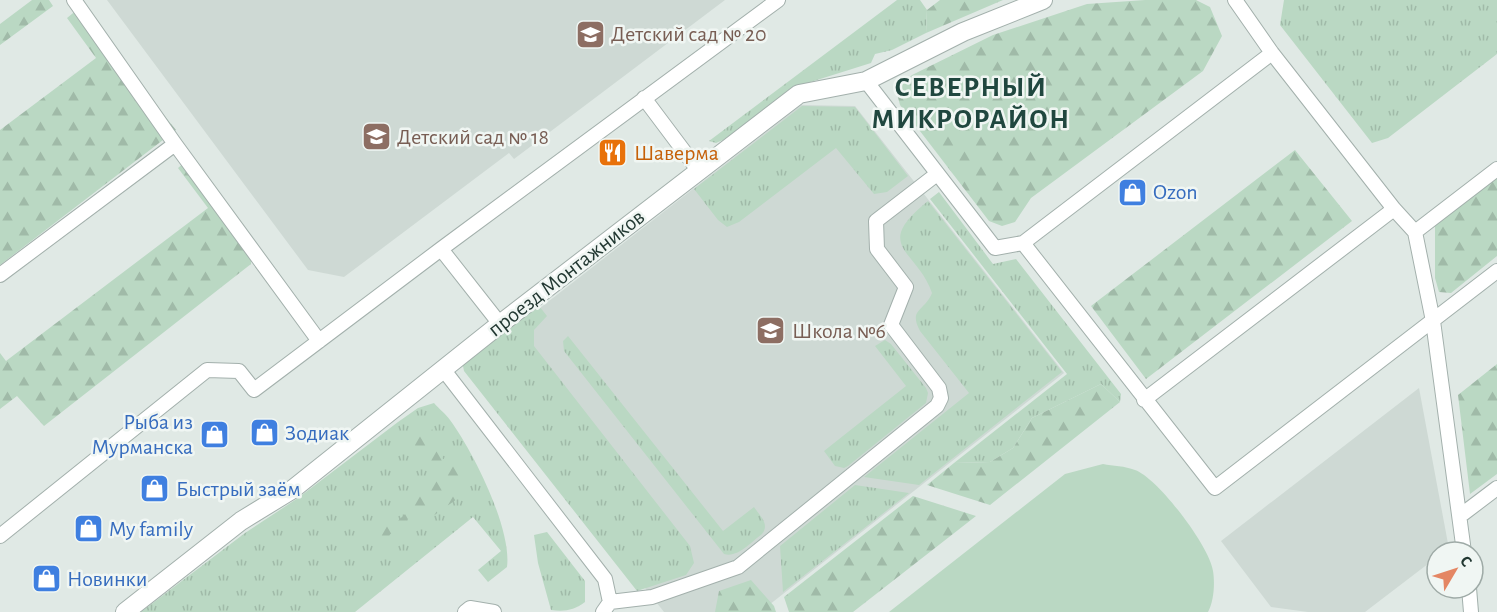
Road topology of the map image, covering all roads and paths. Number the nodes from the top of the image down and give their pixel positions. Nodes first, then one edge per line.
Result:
1 (74, 0) edge
2 (778, 0) edge
3 (1043, 0) edge
4 (1235, 0) edge
5 (1272, 53) junction
6 (866, 81) junction
7 (644, 98) junction
8 (175, 144) junction
9 (1497, 169) edge
10 (698, 170) junction
11 (937, 174) junction
12 (1394, 209) junction
13 (1415, 232) junction
14 (1023, 243) junction
15 (441, 249) junction
16 (1497, 271) edge
17 (0, 275) edge
18 (1433, 321) junction
19 (500, 324) junction
20 (319, 341) junction
21 (443, 369) junction
22 (1144, 400) junction
23 (1497, 488) edge
24 (1460, 516) junction
25 (0, 536) edge
26 (1463, 540) edge
27 (607, 607) edge
28 (125, 612) edge
29 (465, 612) edge
30 (494, 612) edge

1 - 8 lane
2 - 7 lane
3 - 6 street, проезд Монтажников
4 - 5 lane
5 - 12 lane
5 - 14 lane
6 - 10 street, проезд Монтажников
6 - 11 lane
7 - 10 lane
7 - 15 lane
8 - 17 lane
8 - 20 lane
9 - 13 lane
10 - 19 street, проезд Монтажников
11 - 14 lane
11 - 27 lane
12 - 13 lane
12 - 22 lane
13 - 18 lane
14 - 22 lane
15 - 19 lane
15 - 20 lane
16 - 18 lane
18 - 22 lane
18 - 24 lane
19 - 21 street, проезд Монтажников
20 - 25 lane
21 - 27 lane
21 - 28 street, проезд Монтажников
23 - 24 lane
24 - 26 lane
29 - 30 lane

